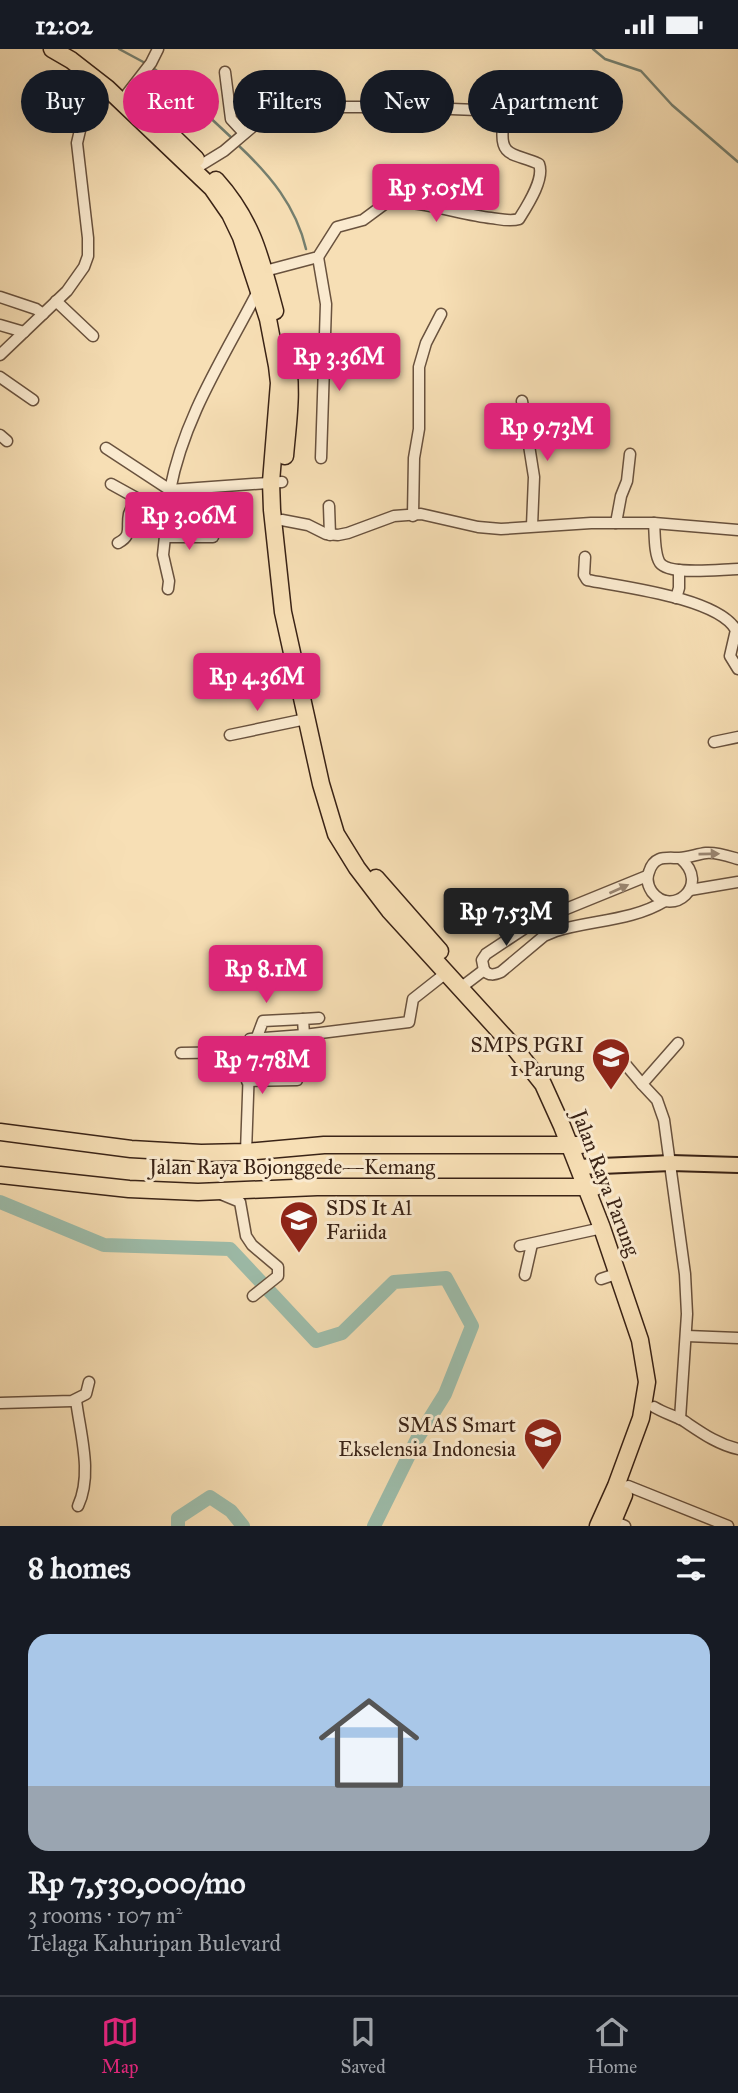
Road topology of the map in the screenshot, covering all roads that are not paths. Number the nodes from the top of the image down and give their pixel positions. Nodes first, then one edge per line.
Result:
1 (52, 49) edge
2 (68, 49) edge
3 (158, 49) edge
4 (84, 70) edge
5 (146, 70) edge
6 (225, 72) dead end
7 (109, 90) edge
8 (123, 91) edge
9 (468, 110) edge
10 (79, 133) edge
11 (164, 133) edge
12 (502, 133) edge
13 (238, 140) junction
14 (198, 168) junction
15 (538, 181) junction
16 (550, 182) dead end
17 (313, 258) junction
18 (265, 271) junction
19 (258, 292) junction
20 (0, 297) edge
21 (56, 301) junction
22 (43, 314) junction
23 (441, 314) dead end
24 (0, 325) edge
25 (24, 332) junction
26 (93, 336) dead end
27 (0, 355) edge
28 (0, 377) edge
29 (33, 400) dead end
30 (522, 401) dead end
31 (106, 448) dead end
32 (630, 454) dead end
33 (321, 458) dead end
34 (277, 482) junction
35 (111, 484) dead end
36 (170, 496) junction
37 (135, 498) junction
38 (328, 506) dead end
39 (413, 516) junction
40 (282, 520) junction
41 (616, 523) junction
42 (654, 523) junction
43 (532, 526) junction
44 (738, 530) edge
45 (324, 533) junction
46 (166, 537) junction
47 (213, 537) dead end
48 (118, 543) dead end
49 (585, 557) dead end
50 (738, 569) edge
51 (679, 570) junction
52 (168, 589) dead end
53 (676, 598) junction
54 (738, 669) edge
55 (306, 719) junction
56 (230, 734) dead end
57 (738, 737) edge
58 (714, 742) dead end
59 (680, 858) junction
60 (738, 859) edge
61 (647, 876) junction
62 (738, 883) edge
63 (690, 890) junction
64 (665, 901) junction
65 (534, 922) junction
66 (544, 936) junction
67 (485, 972) junction
68 (446, 973) junction
69 (463, 986) junction
70 (318, 1018) dead end
71 (303, 1019) junction
72 (300, 1036) junction
73 (257, 1037) junction
74 (678, 1043) dead end
75 (610, 1047) dead end
76 (248, 1052) junction
77 (181, 1053) dead end
78 (247, 1081) junction
79 (642, 1084) junction
80 (0, 1132) edge
81 (575, 1145) junction
82 (246, 1152) junction
83 (669, 1163) junction
84 (738, 1165) edge
85 (583, 1167) junction
86 (0, 1175) edge
87 (590, 1187) junction
88 (221, 1191) junction
89 (603, 1228) junction
90 (532, 1244) junction
91 (520, 1246) dead end
92 (619, 1273) junction
93 (525, 1275) dead end
94 (601, 1279) dead end
95 (253, 1296) dead end
96 (687, 1336) junction
97 (738, 1338) edge
98 (89, 1382) dead end
99 (76, 1400) junction
100 (0, 1403) edge
101 (654, 1407) junction
102 (676, 1418) junction
103 (738, 1449) edge
104 (628, 1486) junction
105 (78, 1506) dead end
106 (610, 1523) edge
107 (729, 1526) edge

1 - 4 highway, Jalan Raya Parung
2 - 8 highway, Jalan Raya Parung
3 - 5 street
6 - 13 street
7 - 14 highway, Jalan Raya Parung
9 - 13 street
10 - 21 street
11 - 14 highway, Jalan Raya Parung
12 - 15 street
13 - 14 street
14 - 18 highway, Jalan Raya Parung
14 - 19 highway, Jalan Raya Parung
15 - 16 street
15 - 17 street
17 - 18 street
17 - 33 street
18 - 34 highway, Jalan Raya Parung
19 - 34 highway, Jalan Raya Parung
19 - 36 street
20 - 22 street
21 - 22 street
21 - 26 street
22 - 25 street
23 - 39 street
24 - 25 street
25 - 27 street
28 - 29 street
30 - 43 street
31 - 36 street
32 - 41 street
34 - 36 street
34 - 40 highway, Jalan Raya Parung
34 - 55 highway, Jalan Raya Parung
35 - 37 street
36 - 37 street
36 - 46 street
37 - 48 street
38 - 45 street
39 - 43 street
39 - 45 street
40 - 45 street
40 - 69 highway, Jalan Raya Parung
41 - 42 street
41 - 43 street
42 - 44 street
42 - 51 street
46 - 47 street
46 - 52 street
49 - 53 street
50 - 51 street
51 - 53 street
53 - 54 street
55 - 56 street
55 - 68 highway, Jalan Raya Parung
57 - 58 street
59 -> 60 street
59 - 61 street
59 - 63 street
61 - 64 street
65 -> 61 street
62 - 63 street
63 - 64 street
64 - 66 street
65 - 66 street
65 - 67 street
66 - 67 street
67 - 69 street
68 - 69 highway, Jalan Raya Parung
68 - 72 street
69 - 81 highway, Jalan Raya Parung
70 - 71 street
71 - 72 street
71 - 73 street
72 - 73 street
72 - 78 street
73 - 76 street
74 - 79 street
75 - 79 street
76 - 77 street
76 - 78 street
78 - 82 street
79 - 83 street
80 - 82 highway, Jalan Raya Bojonggede—Kemang
81 - 82 highway, Jalan Raya Bojonggede—Kemang
81 - 85 highway, Jalan Raya Parung
83 - 84 main road
83 - 85 main road
83 - 96 street
85 - 87 highway, Jalan Raya Parung
86 - 88 highway, Jalan Raya Bojonggede—Kemang
87 - 88 highway, Jalan Raya Bojonggede—Kemang
87 - 89 highway, Jalan Raya Parung
87 - 101 highway, Jalan Raya Parung
88 - 95 street
89 - 90 street
89 - 92 highway, Jalan Raya Parung
90 - 91 street
90 - 93 street
92 - 94 street
92 - 106 highway, Jalan Raya Parung
96 - 97 street
96 - 102 street
98 - 99 street
99 - 100 street
99 - 105 street
101 - 102 street
101 - 104 highway, Jalan Raya Parung
102 - 103 street
104 - 106 highway, Jalan Raya Parung
104 - 107 street

